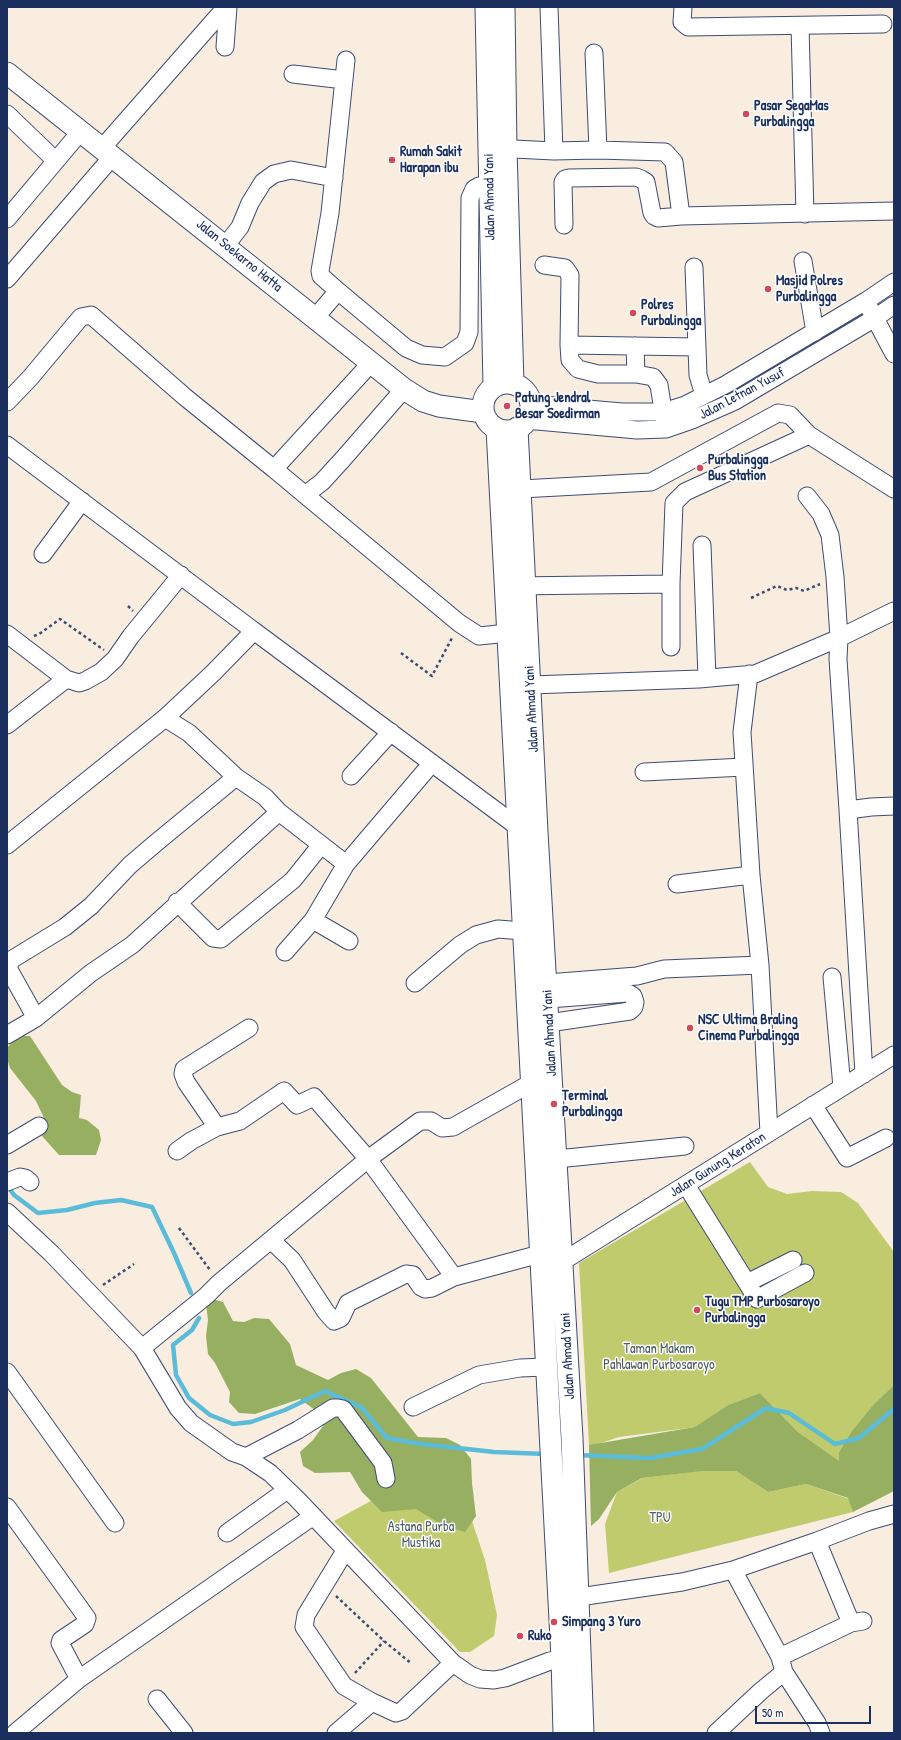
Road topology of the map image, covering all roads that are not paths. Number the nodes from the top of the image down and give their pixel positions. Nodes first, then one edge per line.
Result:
1 (227, 7) edge
2 (486, 7) edge
3 (504, 7) edge
4 (549, 7) edge
5 (683, 7) edge
6 (883, 24) dead end
7 (800, 26) junction
8 (225, 47) dead end
9 (594, 53) dead end
10 (346, 60) dead end
11 (7, 72) edge
12 (293, 74) dead end
13 (344, 80) junction
14 (7, 114) edge
15 (81, 131) junction
16 (497, 148) junction
17 (598, 150) junction
18 (554, 151) junction
19 (108, 152) junction
20 (56, 161) junction
21 (334, 178) junction
22 (490, 184) junction
23 (894, 211) edge
24 (805, 214) junction
25 (681, 216) junction
26 (7, 219) edge
27 (564, 224) dead end
28 (234, 236) junction
29 (803, 261) dead end
30 (544, 265) dead end
31 (694, 267) dead end
32 (7, 279) edge
33 (894, 282) edge
34 (866, 301) junction
35 (327, 304) junction
36 (894, 305) edge
37 (894, 318) edge
38 (883, 329) edge
39 (815, 332) junction
40 (569, 345) junction
41 (636, 346) junction
42 (697, 347) junction
43 (894, 354) edge
44 (370, 363) junction
45 (636, 374) junction
46 (504, 385) junction
47 (404, 388) junction
48 (704, 395) junction
49 (7, 402) edge
50 (483, 412) junction
51 (663, 412) junction
52 (518, 420) junction
53 (666, 429) junction
54 (809, 435) junction
55 (7, 445) edge
56 (274, 469) junction
57 (520, 489) junction
58 (894, 489) edge
59 (305, 495) junction
60 (807, 496) dead end
61 (82, 501) junction
62 (702, 545) dead end
63 (43, 554) dead end
64 (181, 575) junction
65 (671, 584) junction
66 (515, 586) junction
67 (894, 611) edge
68 (254, 631) junction
69 (508, 633) junction
70 (839, 638) junction
71 (10, 643) edge
72 (671, 647) dead end
73 (749, 674) junction
74 (707, 678) junction
75 (66, 679) junction
76 (531, 685) junction
77 (165, 718) junction
78 (7, 725) edge
79 (391, 732) junction
80 (432, 763) junction
81 (744, 767) junction
82 (644, 772) dead end
83 (352, 776) dead end
84 (236, 777) junction
85 (894, 806) edge
86 (848, 810) junction
87 (279, 812) junction
88 (527, 830) junction
89 (7, 845) edge
90 (321, 845) junction
91 (346, 864) junction
92 (751, 875) junction
93 (676, 884) dead end
94 (178, 902) junction
95 (313, 920) junction
96 (523, 931) junction
97 (349, 941) dead end
98 (285, 952) dead end
99 (760, 965) junction
100 (832, 976) dead end
101 (415, 983) dead end
102 (547, 990) junction
103 (527, 1001) junction
104 (36, 1018) junction
105 (549, 1023) junction
106 (528, 1026) junction
107 (249, 1028) dead end
108 (7, 1035) edge
109 (894, 1055) edge
110 (864, 1074) junction
111 (531, 1083) junction
112 (842, 1087) junction
113 (813, 1105) junction
114 (39, 1126) dead end
115 (217, 1127) junction
116 (769, 1133) junction
117 (886, 1138) dead end
118 (7, 1146) edge
119 (685, 1146) dead end
120 (177, 1151) dead end
121 (557, 1159) junction
122 (368, 1160) junction
123 (9, 1181) edge
124 (30, 1182) dead end
125 (686, 1185) junction
126 (8, 1215) edge
127 (271, 1240) junction
128 (793, 1260) dead end
129 (562, 1262) junction
130 (541, 1264) junction
131 (805, 1273) dead end
132 (454, 1277) junction
133 (747, 1283) junction
134 (142, 1348) junction
135 (546, 1367) junction
136 (7, 1372) edge
137 (413, 1406) dead end
138 (246, 1457) junction
139 (386, 1479) dead end
140 (288, 1490) junction
141 (7, 1507) edge
142 (894, 1514) edge
143 (312, 1517) junction
144 (115, 1522) dead end
145 (227, 1533) dead end
146 (817, 1541) junction
147 (345, 1551) junction
148 (733, 1570) junction
149 (579, 1598) junction
150 (571, 1657) junction
151 (453, 1663) junction
152 (782, 1665) junction
153 (79, 1679) junction
154 (157, 1699) dead end
155 (372, 1702) junction
156 (338, 1732) edge
157 (15, 1733) edge
158 (184, 1733) edge
159 (564, 1733) edge
160 (583, 1733) edge
161 (716, 1733) edge
162 (821, 1733) edge

1 - 8 street
1 - 19 street
2 - 16 main road, Jalan Ahmad Yani
3 - 16 main road, Jalan Ahmad Yani
4 - 18 street
5 - 7 street
6 - 7 street
7 - 24 street
9 - 17 street
10 - 13 street
11 - 15 main road, Jalan Soekarno Hatta
12 - 13 street
13 - 21 street
14 - 20 street
15 - 19 main road, Jalan Soekarno Hatta
15 - 20 street
16 - 18 street
16 - 22 main road, Jalan Ahmad Yani
16 - 46 main road, Jalan Ahmad Yani
17 - 18 street
17 - 25 street
19 - 28 main road, Jalan Soekarno Hatta
19 - 32 street
20 - 26 street
21 - 28 street
21 - 35 street
22 - 35 street
22 - 46 main road, Jalan Ahmad Yani
23 - 24 street
24 - 25 street
25 - 27 street
28 - 35 main road, Jalan Soekarno Hatta
29 - 39 street
30 - 40 street
31 - 42 street
33 - 34 street, Jalan Letnan Yusuf
34 - 38 street
34 - 39 street, Jalan Letnan Yusuf
35 - 44 main road, Jalan Soekarno Hatta
36 - 38 street, Jalan Letnan Yusuf
37 - 38 street
38 - 43 street
38 - 53 street, Jalan Letnan Yusuf
39 - 48 street, Jalan Letnan Yusuf
40 - 41 street
40 - 45 street
41 - 42 street
41 - 45 street
42 - 48 street
44 - 47 main road, Jalan Soekarno Hatta
44 - 56 street
45 - 51 street
46 - 50 main road
46 - 52 main road
47 - 50 main road, Jalan Soekarno Hatta
47 - 59 street
48 - 51 street, Jalan Letnan Yusuf
49 - 56 street
50 - 52 main road
51 - 52 street, Jalan Letnan Yusuf
51 - 53 street
52 - 53 street, Jalan Letnan Yusuf
52 - 57 main road, Jalan Ahmad Yani
52 - 66 main road, Jalan Ahmad Yani
54 - 57 street
54 - 58 street
54 - 65 street
55 - 61 street
56 - 59 street
57 - 66 main road, Jalan Ahmad Yani
59 - 69 street
60 - 70 street
61 - 63 street
61 - 64 street
62 - 74 street
64 - 68 street
64 - 75 street
65 - 66 street
65 - 72 street
66 - 69 main road, Jalan Ahmad Yani
66 - 76 main road, Jalan Ahmad Yani
67 - 70 street
68 - 77 street
68 - 79 street
69 - 88 main road, Jalan Ahmad Yani
70 - 73 street
70 - 86 street
71 - 75 street
73 - 74 street
73 - 81 street
74 - 76 street
75 - 78 street
76 - 88 main road, Jalan Ahmad Yani
77 - 84 street
77 - 89 street
79 - 80 street
79 - 83 street
80 - 88 street
80 - 91 street
81 - 82 street
81 - 92 street
84 - 87 street
84 - 104 street
85 - 86 street
86 - 110 street
87 - 90 street
87 - 94 street
88 - 96 main road, Jalan Ahmad Yani
88 - 102 main road, Jalan Ahmad Yani
90 - 91 street
90 - 94 street
91 - 95 street
92 - 93 street
92 - 99 street
94 - 104 street
95 - 97 street
95 - 98 street
96 - 101 street
96 - 103 main road, Jalan Ahmad Yani
99 - 102 street
99 - 116 street
100 - 112 street
102 - 103 street
102 - 105 main road, Jalan Ahmad Yani
102 - 105 street
103 - 106 main road, Jalan Ahmad Yani
104 - 108 street
105 - 106 street
105 - 121 main road, Jalan Ahmad Yani
106 - 111 main road, Jalan Ahmad Yani
107 - 115 street
109 - 110 street, Jalan Gunung Keraton
110 - 112 street, Jalan Gunung Keraton
111 - 122 street
111 - 130 main road, Jalan Ahmad Yani
112 - 113 street, Jalan Gunung Keraton
113 - 116 street, Jalan Gunung Keraton
113 - 117 street
114 - 118 street
115 - 120 street
115 - 122 street
116 - 125 street, Jalan Gunung Keraton
119 - 121 street
121 - 129 main road, Jalan Ahmad Yani
122 - 127 street
122 - 132 street
123 - 124 street
125 - 129 street, Jalan Gunung Keraton
125 - 133 street
126 - 134 street
127 - 132 street, Jalan Gunung Keraton
127 - 134 street
128 - 133 street
129 - 130 street, Jalan Gunung Keraton
129 - 149 main road, Jalan Ahmad Yani
130 - 132 street, Jalan Gunung Keraton
130 - 135 main road, Jalan Ahmad Yani
131 - 133 street
134 - 138 street
135 - 137 street
135 - 150 main road, Jalan Ahmad Yani
136 - 144 street
138 - 139 street
138 - 140 street
140 - 143 street
140 - 145 street
141 - 153 street
142 - 146 street
143 - 147 street
143 - 153 street
146 - 148 street
146 - 152 street
147 - 151 street
147 - 155 street
148 - 149 street
148 - 152 street
149 - 150 main road, Jalan Ahmad Yani
150 - 151 street
150 - 159 main road, Jalan Ahmad Yani
150 - 160 main road, Jalan Ahmad Yani
151 - 155 street
152 - 161 street
152 - 162 street
153 - 157 street
154 - 158 street
155 - 156 street

